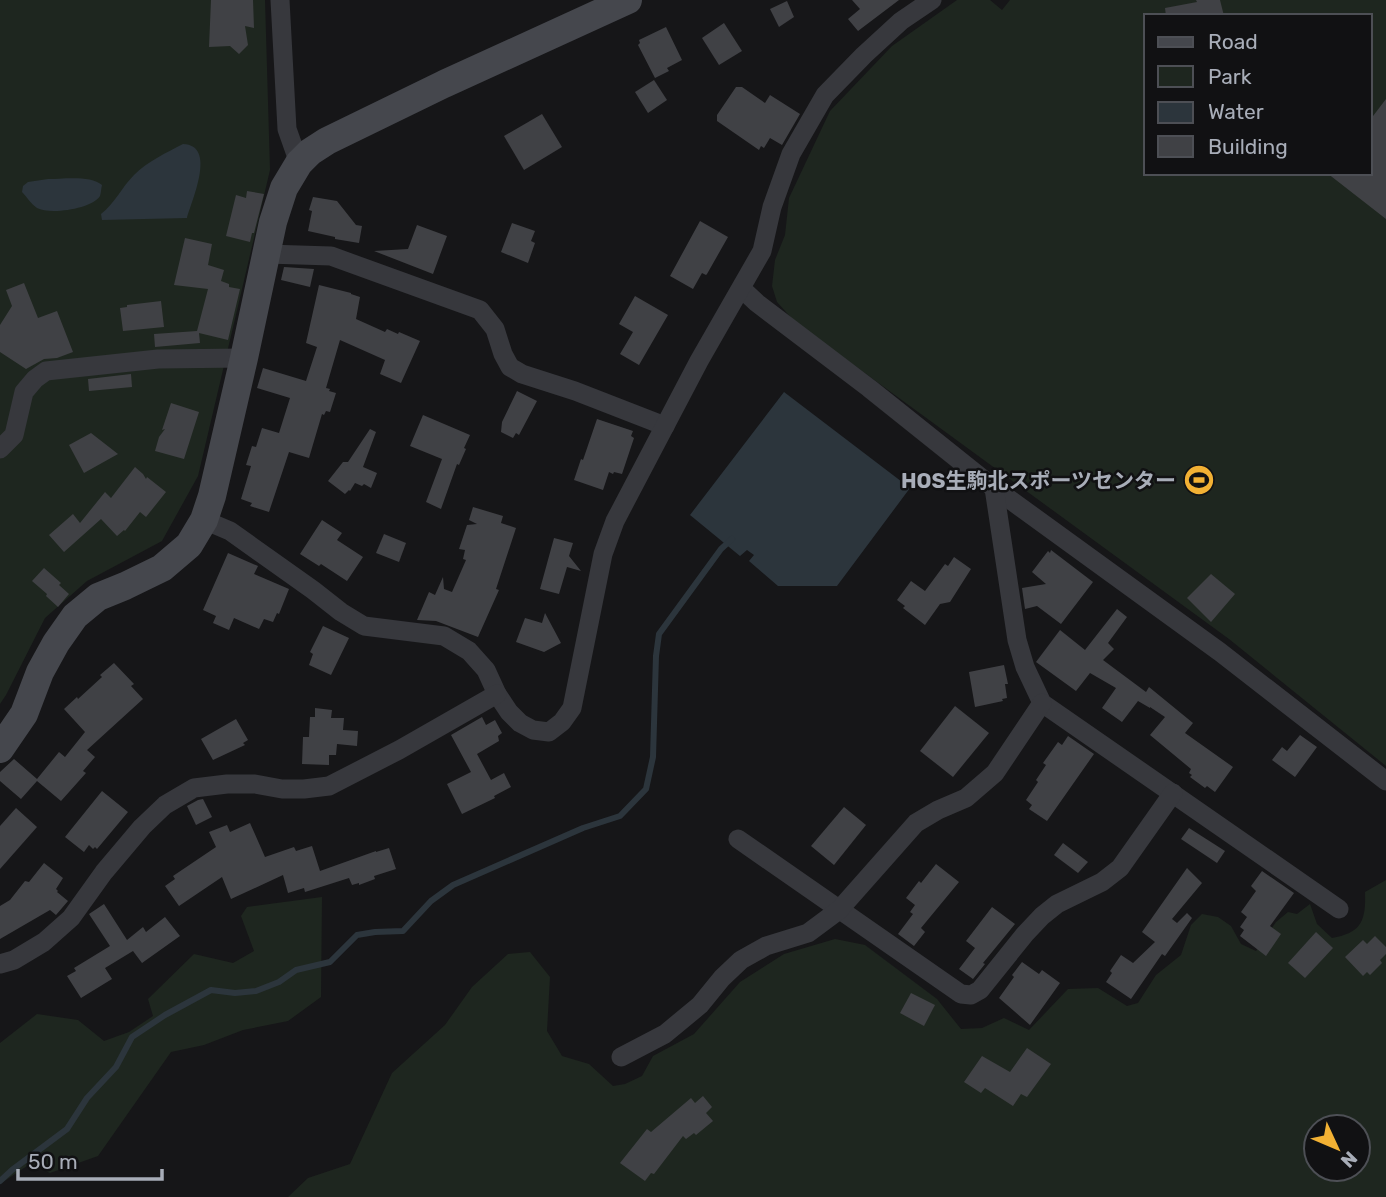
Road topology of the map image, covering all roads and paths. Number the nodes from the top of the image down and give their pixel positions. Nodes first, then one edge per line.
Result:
1 (280, 0) edge
2 (628, 0) edge
3 (932, 0) edge
4 (299, 163) junction
5 (267, 254) junction
6 (742, 289) junction
7 (244, 358) junction
8 (665, 426) junction
9 (0, 449) edge
10 (994, 488) junction
11 (204, 520) junction
12 (497, 694) junction
13 (1042, 703) junction
14 (0, 749) edge
15 (1386, 782) edge
16 (1173, 793) junction
17 (738, 839) dead end
18 (1339, 909) dead end
19 (839, 910) junction
20 (0, 964) edge
21 (621, 1057) dead end

1 - 4 street
2 - 4 street
3 - 6 street
4 - 5 street
5 - 7 street
5 - 8 street
6 - 8 street
6 - 10 street
7 - 9 street
7 - 11 street
8 - 12 street
10 - 13 street
10 - 15 street
11 - 12 street
11 - 14 street
12 - 20 street
13 - 16 street
13 - 19 street
16 - 18 street
16 - 19 street
17 - 19 street
19 - 21 street

